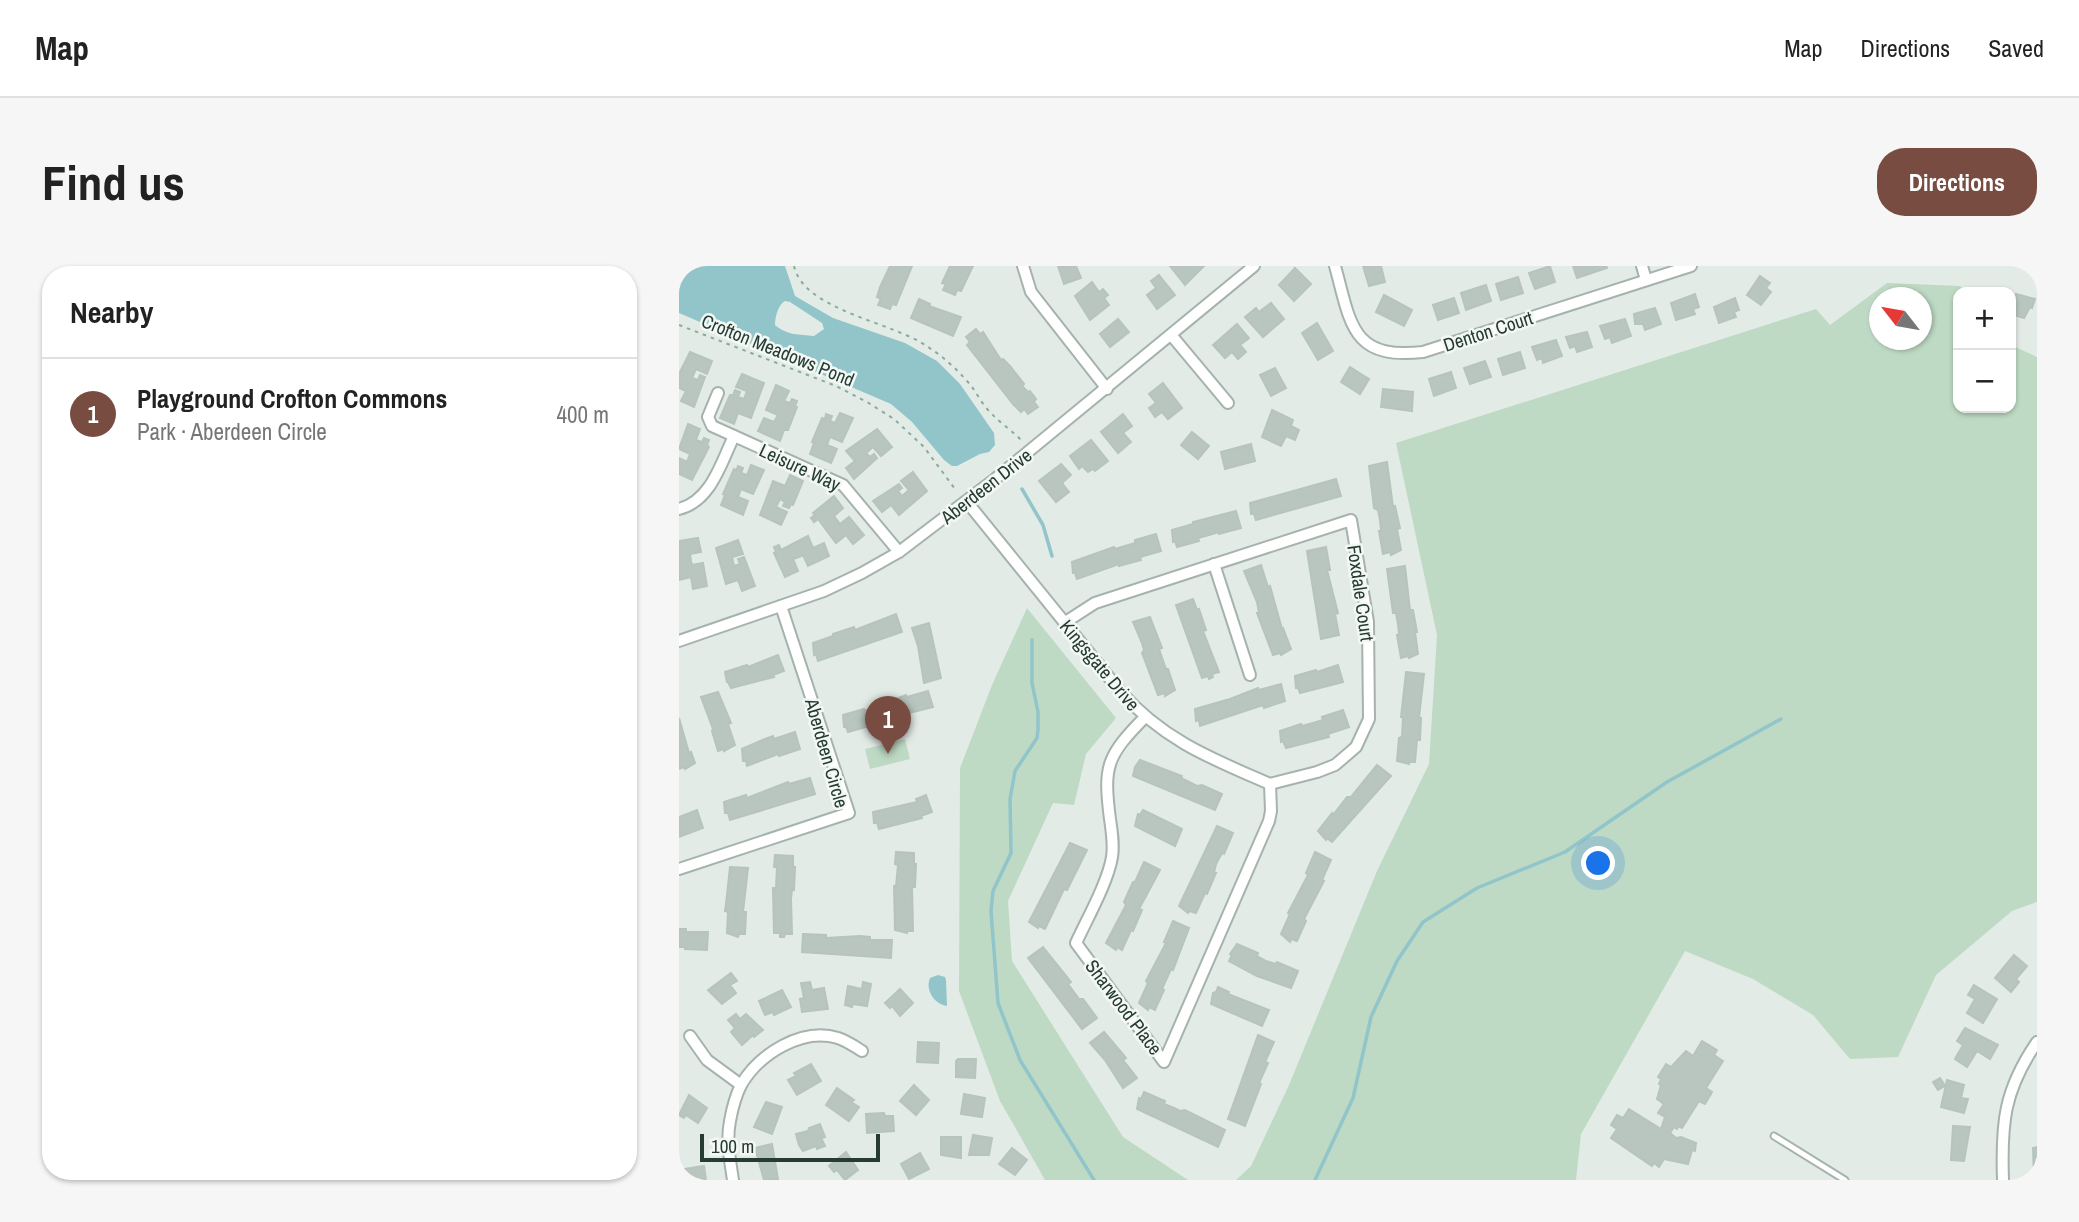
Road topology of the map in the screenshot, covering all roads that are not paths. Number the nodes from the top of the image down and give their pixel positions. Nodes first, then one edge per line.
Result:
1 (1023, 266) edge
2 (1254, 266) edge
3 (1335, 266) edge
4 (1642, 266) edge
5 (1691, 266) edge
6 (1646, 280) junction
7 (1172, 336) junction
8 (1107, 388) junction
9 (718, 393) dead end
10 (1228, 403) dead end
11 (734, 436) junction
12 (967, 502) junction
13 (679, 509) edge
14 (899, 552) junction
15 (1213, 564) junction
16 (782, 606) junction
17 (1064, 623) junction
18 (679, 641) edge
19 (1250, 675) dead end
20 (1145, 718) junction
21 (1270, 784) junction
22 (679, 869) edge
23 (690, 1036) dead end
24 (2037, 1042) edge
25 (862, 1051) dead end
26 (741, 1086) junction
27 (1774, 1136) dead end
28 (733, 1180) edge
29 (1845, 1180) edge
30 (2003, 1180) edge

1 - 8 street
2 - 7 street, Aberdeen Drive
3 - 6 street, Denton Court
4 - 6 street
5 - 6 street, Denton Court
7 - 8 street, Aberdeen Drive
7 - 10 street
8 - 12 street, Aberdeen Drive
9 - 11 street, Leisure Way
11 - 13 street
11 - 14 street, Leisure Way
12 - 14 street, Aberdeen Drive
12 - 17 street, Kingsgate Drive
14 - 16 street, Aberdeen Drive
15 - 17 street, Foxdale Court
15 - 19 street
15 - 21 street, Foxdale Court
16 - 18 street, Aberdeen Drive
16 - 22 street, Aberdeen Circle
17 - 20 street, Kingsgate Drive
20 - 21 street, Kingsgate Drive
20 - 21 street, Sharwood Place
23 - 26 street
24 - 30 street
25 - 26 street
26 - 28 street
27 - 29 lane

